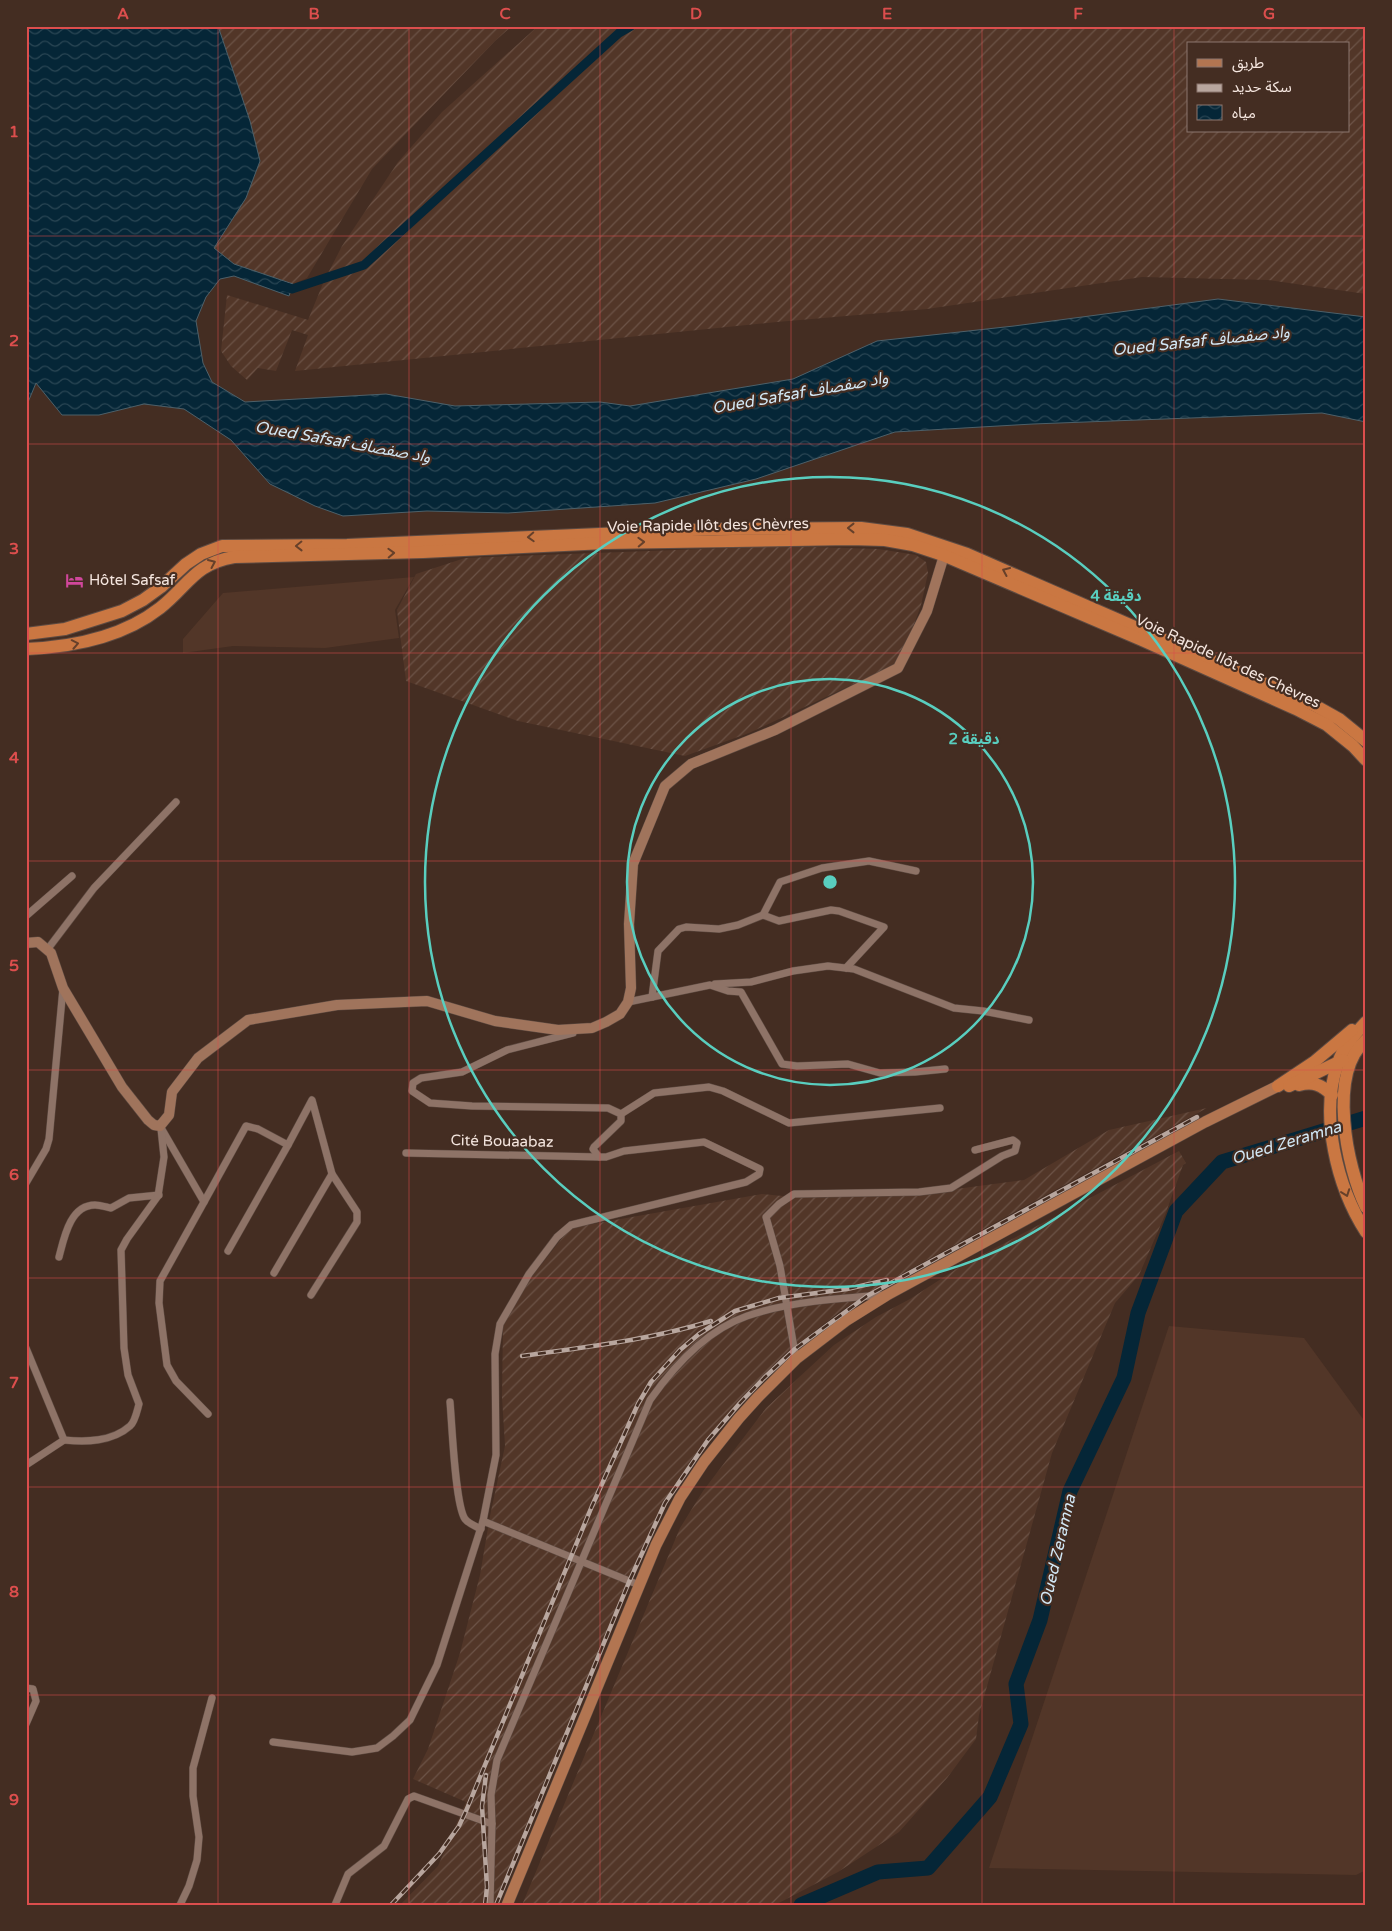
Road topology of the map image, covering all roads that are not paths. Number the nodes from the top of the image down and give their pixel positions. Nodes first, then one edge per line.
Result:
1 (945, 551) junction
2 (26, 634) edge
3 (26, 649) edge
4 (1366, 741) edge
5 (1366, 760) edge
6 (176, 802) dead end
7 (916, 871) dead end
8 (72, 876) dead end
9 (763, 915) junction
10 (26, 916) edge
11 (26, 943) edge
12 (47, 950) junction
13 (846, 968) junction
14 (710, 985) junction
15 (63, 988) junction
16 (652, 997) junction
17 (628, 1002) junction
18 (1366, 1017) edge
19 (1029, 1020) dead end
20 (1366, 1022) edge
21 (592, 1028) junction
22 (1362, 1045) edge
23 (1344, 1065) junction
24 (945, 1069) dead end
25 (1279, 1088) junction
26 (1336, 1098) junction
27 (940, 1108) dead end
28 (621, 1114) junction
29 (160, 1126) junction
30 (288, 1145) junction
31 (975, 1150) dead end
32 (406, 1153) dead end
33 (599, 1156) junction
34 (332, 1174) junction
35 (26, 1183) edge
36 (159, 1195) junction
37 (204, 1202) junction
38 (1366, 1207) edge
39 (1366, 1232) edge
40 (228, 1251) dead end
41 (59, 1257) dead end
42 (274, 1274) dead end
43 (887, 1295) junction
44 (311, 1296) dead end
45 (787, 1306) junction
46 (26, 1348) edge
47 (796, 1359) junction
48 (450, 1402) dead end
49 (208, 1414) dead end
50 (64, 1440) junction
51 (26, 1465) edge
52 (483, 1521) junction
53 (481, 1529) junction
54 (581, 1562) junction
55 (639, 1585) junction
56 (26, 1688) edge
57 (212, 1698) dead end
58 (26, 1724) edge
59 (273, 1742) dead end
60 (492, 1824) junction
61 (180, 1905) edge
62 (335, 1905) edge
63 (490, 1905) edge
64 (507, 1905) edge

1 -> 2 highway, Voie Rapide Ilôt des Chèvres
3 -> 1 highway, Voie Rapide Ilôt des Chèvres
4 -> 1 highway, Voie Rapide Ilôt des Chèvres
1 - 5 highway, Voie Rapide Ilôt des Chèvres
1 - 17 street
6 - 12 street
7 - 9 street
8 - 10 street
9 - 13 street
9 - 16 street
11 - 12 street
12 - 15 street
13 - 14 street
13 - 19 street
14 - 16 street
14 - 24 street
15 - 29 street
15 - 35 street
16 - 17 street
17 - 21 street
18 - 25 highway
20 - 23 highway
21 - 28 street
21 - 29 street
22 - 23 highway
23 - 25 highway
23 - 26 highway
25 - 26 highway
25 - 43 main road
26 - 38 highway
26 -> 39 highway
27 - 28 street
28 - 33 street
29 - 36 street
29 - 37 street
30 - 34 street
30 - 37 street
30 - 40 street
31 - 45 street
32 - 33 street, Cité Bouaabaz
33 - 52 street, Cité Bouaabaz
34 - 42 street
34 - 44 street
36 - 41 street
36 - 50 street
37 - 49 street
43 - 45 street
43 - 47 main road
45 - 47 street
45 - 54 street
46 - 50 street
47 - 55 main road
48 - 53 street
50 - 51 street
52 - 53 street
52 - 54 street
53 - 59 street
54 - 55 street
54 - 60 street
55 - 64 main road
56 - 58 street
57 - 61 street
60 - 62 street
60 - 63 street

